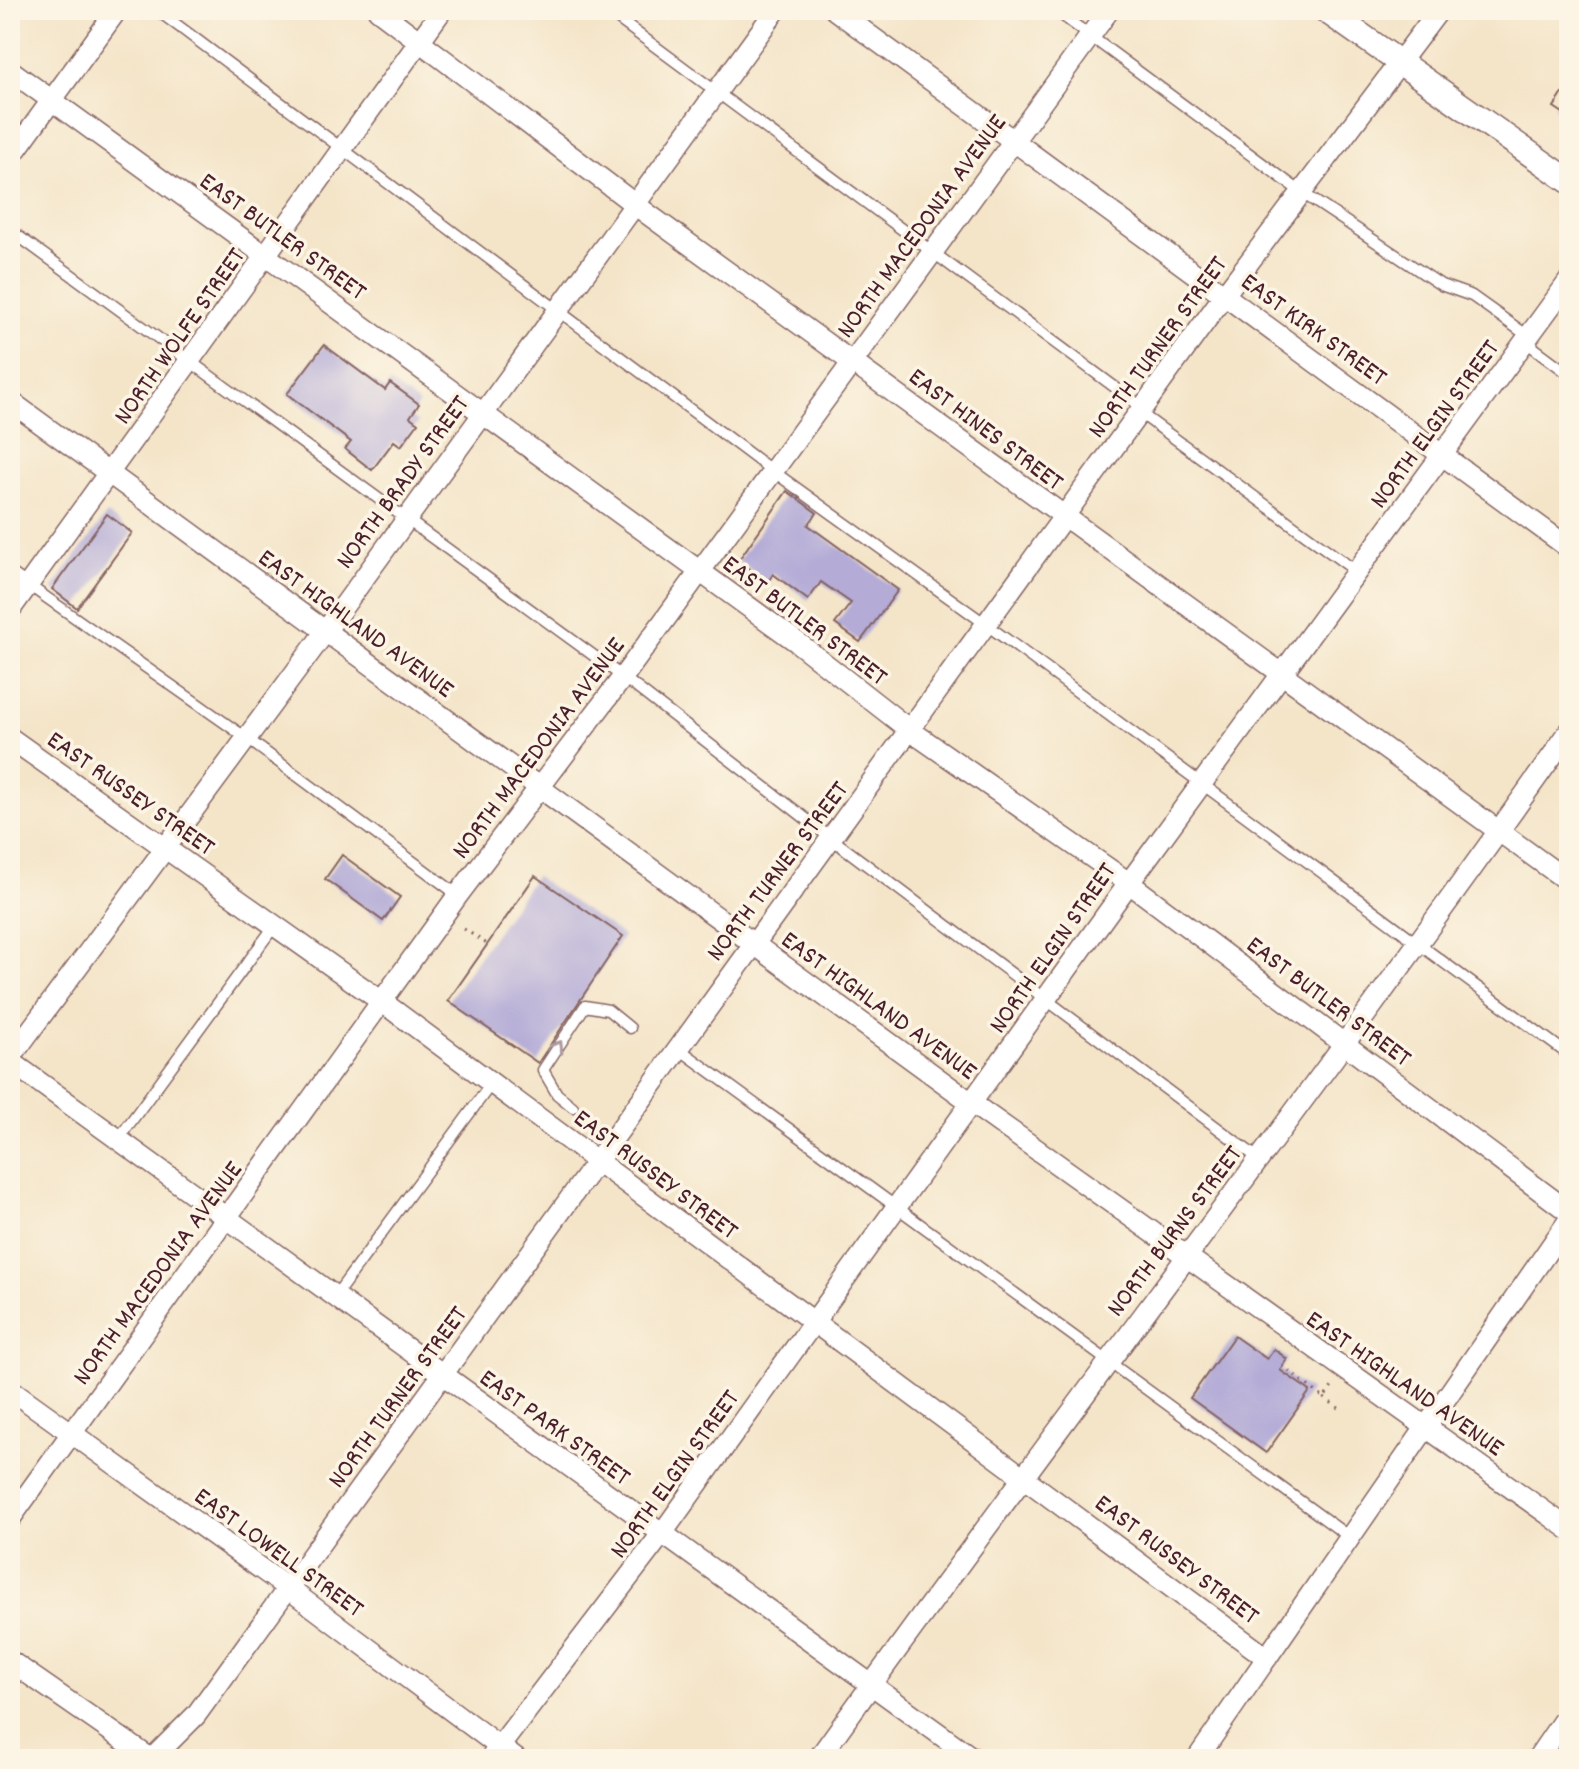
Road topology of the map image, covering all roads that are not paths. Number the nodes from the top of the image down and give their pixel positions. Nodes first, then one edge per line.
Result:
1 (117, 10) edge
2 (157, 10) edge
3 (378, 10) edge
4 (442, 10) edge
5 (606, 10) edge
6 (776, 10) edge
7 (835, 10) edge
8 (1055, 10) edge
9 (1109, 10) edge
10 (1325, 10) edge
11 (1439, 10) edge
12 (1091, 35) junction
13 (419, 42) junction
14 (1401, 62) junction
15 (10, 70) edge
16 (718, 90) junction
17 (51, 100) junction
18 (1013, 141) junction
19 (342, 148) junction
20 (10, 158) edge
21 (1569, 181) edge
22 (1301, 192) junction
23 (636, 203) junction
24 (10, 230) edge
25 (933, 252) junction
26 (267, 254) junction
27 (1569, 281) edge
28 (1225, 294) junction
29 (558, 310) junction
30 (1528, 336) junction
31 (189, 363) junction
32 (852, 363) junction
33 (1569, 374) edge
34 (10, 401) edge
35 (1142, 410) junction
36 (483, 412) junction
37 (1443, 455) junction
38 (774, 472) junction
39 (111, 474) junction
40 (1063, 518) junction
41 (404, 520) junction
42 (1569, 548) edge
43 (10, 572) edge
44 (700, 572) junction
45 (1357, 572) junction
46 (28, 584) junction
47 (10, 610) edge
48 (987, 625) junction
49 (325, 631) junction
50 (1281, 675) junction
51 (623, 677) junction
52 (911, 731) junction
53 (1569, 732) edge
54 (245, 737) junction
55 (10, 738) edge
56 (1201, 785) junction
57 (539, 787) junction
58 (1499, 832) junction
59 (832, 839) junction
60 (165, 848) junction
61 (1569, 882) edge
62 (1129, 883) junction
63 (458, 895) junction
64 (275, 925) junction
65 (753, 942) junction
66 (1418, 943) junction
67 (1047, 998) junction
68 (381, 1001) junction
69 (630, 1028) dead end
70 (1344, 1043) junction
71 (678, 1048) junction
72 (1569, 1055) edge
73 (10, 1059) edge
74 (491, 1084) junction
75 (972, 1103) junction
76 (573, 1107) dead end
77 (119, 1138) junction
78 (1259, 1159) junction
79 (598, 1160) junction
80 (895, 1208) junction
81 (1569, 1212) edge
82 (226, 1218) junction
83 (1569, 1220) edge
84 (1186, 1257) junction
85 (336, 1295) junction
86 (814, 1323) junction
87 (1107, 1361) junction
88 (443, 1375) junction
89 (10, 1389) edge
90 (1423, 1428) junction
91 (72, 1433) junction
92 (1025, 1476) junction
93 (10, 1519) edge
94 (1569, 1529) edge
95 (661, 1535) junction
96 (1348, 1536) junction
97 (289, 1589) junction
98 (1267, 1658) junction
99 (10, 1661) edge
100 (872, 1685) junction
101 (1569, 1712) edge
102 (494, 1753) edge
103 (151, 1759) edge
104 (516, 1759) edge
105 (818, 1759) edge
106 (974, 1759) edge
107 (1197, 1759) edge
108 (1537, 1759) edge

1 - 17 street
2 - 19 lane
3 - 13 street, EAST HINES STREET
4 - 13 street, NORTH WOLFE STREET
5 - 16 lane
6 - 16 street, NORTH BRADY STREET
7 - 18 street, EAST KIRK STREET
8 - 12 lane
9 - 12 street, NORTH MACEDONIA AVENUE
10 - 14 street
11 - 14 street, NORTH TURNER STREET
12 - 18 street, NORTH MACEDONIA AVENUE
12 - 22 lane
13 - 19 street, NORTH WOLFE STREET
13 - 23 street, EAST HINES STREET
14 - 21 street
14 - 22 street, NORTH TURNER STREET
15 - 17 street, EAST BUTLER STREET
16 - 23 street, NORTH BRADY STREET
16 - 25 lane
17 - 20 street
17 - 26 street, EAST BUTLER STREET
18 - 25 street, NORTH MACEDONIA AVENUE
18 - 28 street, EAST KIRK STREET
19 - 26 street, NORTH WOLFE STREET
19 - 29 lane
22 - 28 street, NORTH TURNER STREET
22 - 30 lane
23 - 29 street, NORTH BRADY STREET
23 - 32 street, EAST HINES STREET
24 - 31 lane
25 - 32 street, NORTH MACEDONIA AVENUE
25 - 35 lane
26 - 31 street, NORTH WOLFE STREET
26 - 36 street, EAST BUTLER STREET
27 - 30 street, NORTH ELGIN STREET
28 - 35 street, NORTH TURNER STREET
28 - 37 street, EAST KIRK STREET
29 - 36 street, NORTH BRADY STREET
29 - 38 lane
30 - 33 lane
30 - 37 street, NORTH ELGIN STREET
31 - 39 street, NORTH WOLFE STREET
31 - 41 lane
32 - 38 street, NORTH MACEDONIA AVENUE
32 - 40 street, EAST HINES STREET
34 - 39 street, EAST HIGHLAND AVENUE
35 - 40 street, NORTH TURNER STREET
35 - 45 lane
36 - 41 street, NORTH BRADY STREET
36 - 44 street, EAST BUTLER STREET
37 - 42 street, EAST KIRK STREET
37 - 45 street, NORTH ELGIN STREET
38 - 44 street, NORTH MACEDONIA AVENUE
38 - 48 lane
39 - 46 street, NORTH WOLFE STREET
39 - 49 street, EAST HIGHLAND AVENUE
40 - 48 street, NORTH TURNER STREET
40 - 50 street, EAST HINES STREET
41 - 49 street, NORTH BRADY STREET
41 - 51 lane
43 - 46 lane
44 - 51 street, NORTH MACEDONIA AVENUE
44 - 52 street, EAST BUTLER STREET
45 - 50 street, NORTH ELGIN STREET
46 - 47 street, NORTH WOLFE STREET
46 - 54 lane
48 - 52 street, NORTH TURNER STREET
48 - 56 lane
49 - 54 street, NORTH BRADY STREET
49 - 57 street, EAST HIGHLAND AVENUE
50 - 56 street, NORTH ELGIN STREET
50 - 58 street, EAST HINES STREET
51 - 57 street, NORTH MACEDONIA AVENUE
51 - 59 lane
52 - 59 street, NORTH TURNER STREET
52 - 62 street, EAST BUTLER STREET
53 - 58 street, NORTH BURNS STREET
54 - 60 street, NORTH BRADY STREET
54 - 63 lane
55 - 60 street, EAST RUSSEY STREET
56 - 62 street, NORTH ELGIN STREET
56 - 66 lane
57 - 63 street, NORTH MACEDONIA AVENUE
57 - 65 street, EAST HIGHLAND AVENUE
58 - 61 street, EAST HINES STREET
58 - 66 street, NORTH BURNS STREET
59 - 65 street, NORTH TURNER STREET
59 - 67 lane
60 - 64 street, EAST RUSSEY STREET
60 - 73 street, NORTH BRADY STREET
62 - 67 street, NORTH ELGIN STREET
62 - 70 street, EAST BUTLER STREET
63 - 68 street, NORTH MACEDONIA AVENUE
64 - 68 street, EAST RUSSEY STREET
64 - 77 lane
65 - 71 street, NORTH TURNER STREET
65 - 75 street, EAST HIGHLAND AVENUE
66 - 70 street, NORTH BURNS STREET
66 - 72 lane
67 - 75 street, NORTH ELGIN STREET
67 - 78 lane
68 - 74 street, EAST RUSSEY STREET
68 - 82 street, NORTH MACEDONIA AVENUE
76 -> 69 lane
70 - 78 street, NORTH BURNS STREET
70 - 81 street, EAST BUTLER STREET
71 - 79 street, NORTH TURNER STREET
71 - 80 lane
73 - 77 street, EAST PARK STREET
74 - 79 street, EAST RUSSEY STREET
74 - 85 lane
75 - 80 street, NORTH ELGIN STREET
75 - 84 street, EAST HIGHLAND AVENUE
77 - 82 street, EAST PARK STREET
78 - 84 street, NORTH BURNS STREET
79 - 86 street, EAST RUSSEY STREET
79 - 88 street, NORTH TURNER STREET
80 - 86 street, NORTH ELGIN STREET
80 - 87 lane
82 - 85 street, EAST PARK STREET
82 - 91 street, NORTH MACEDONIA AVENUE
83 - 90 street
84 - 87 street, NORTH BURNS STREET
84 - 90 street, EAST HIGHLAND AVENUE
85 - 88 street, EAST PARK STREET
86 - 92 street, EAST RUSSEY STREET
86 - 95 street, NORTH ELGIN STREET
87 - 92 street, NORTH BURNS STREET
87 - 96 lane
88 - 95 street, EAST PARK STREET
88 - 97 street, NORTH TURNER STREET
89 - 91 street, EAST LOWELL STREET
90 - 94 street, EAST HIGHLAND AVENUE
90 - 96 street
91 - 93 street, NORTH MACEDONIA AVENUE
91 - 97 street, EAST LOWELL STREET
92 - 98 street, EAST RUSSEY STREET
92 - 100 street, NORTH BURNS STREET
95 - 100 street, EAST PARK STREET
95 - 102 street, NORTH ELGIN STREET
96 - 98 street
97 - 102 street, EAST LOWELL STREET
97 - 103 street, NORTH TURNER STREET
98 - 107 street
99 - 103 street
100 - 105 street, NORTH BURNS STREET
100 - 106 street, EAST PARK STREET
101 - 108 street
102 - 104 street, EAST LOWELL STREET

